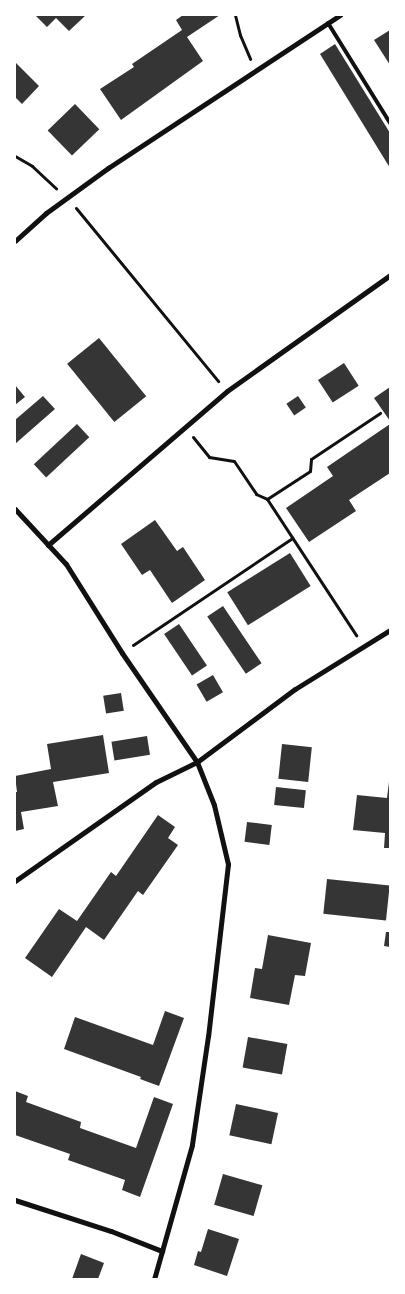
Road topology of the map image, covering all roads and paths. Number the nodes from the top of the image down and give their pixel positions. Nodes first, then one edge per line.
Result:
1 (235, 15) edge
2 (340, 15) edge
3 (328, 23) junction
4 (255, 70) junction
5 (390, 123) edge
6 (15, 156) edge
7 (67, 198) junction
8 (15, 241) edge
9 (390, 275) edge
10 (227, 391) junction
11 (380, 413) dead end
12 (185, 427) junction
13 (267, 500) junction
14 (15, 510) edge
15 (292, 538) junction
16 (48, 545) junction
17 (390, 630) edge
18 (364, 646) junction
19 (122, 653) junction
20 (197, 762) junction
21 (15, 881) edge
22 (15, 1200) edge
23 (162, 1251) junction
24 (154, 1279) edge

1 - 4 path
2 - 3 street
3 - 4 street
3 - 5 lane
4 - 7 street
6 - 7 path
7 - 8 street
7 - 10 path
9 - 10 street
10 - 12 street
11 - 13 path
12 - 13 path
12 - 16 street
13 - 15 path
14 - 16 street
15 - 18 path
15 - 19 path
16 - 19 street
17 - 18 street
18 - 20 street
19 - 20 street
20 - 21 street
20 - 23 street
22 - 23 street
23 - 24 street

